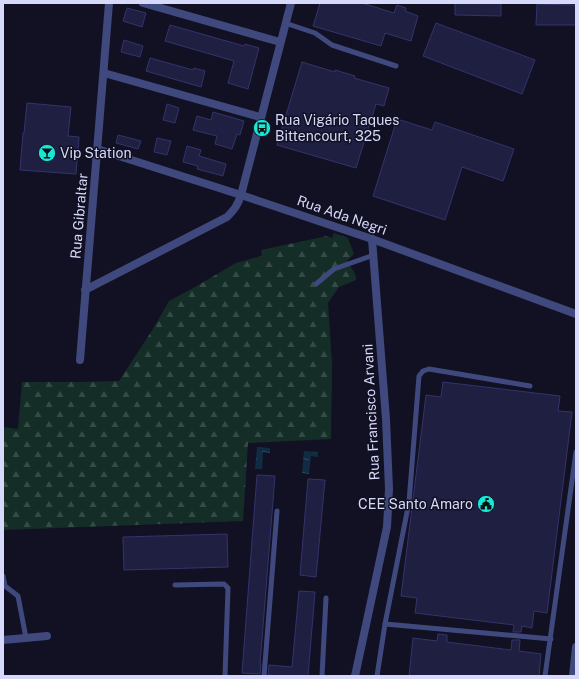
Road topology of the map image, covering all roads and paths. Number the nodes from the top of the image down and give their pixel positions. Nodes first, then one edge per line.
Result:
1 (110, 3) edge
2 (142, 3) edge
3 (291, 3) edge
4 (285, 23) junction
5 (280, 42) junction
6 (396, 66) dead end
7 (104, 74) junction
8 (260, 117) junction
9 (97, 150) junction
10 (241, 195) junction
11 (372, 239) junction
12 (374, 255) junction
13 (316, 284) dead end
14 (85, 290) junction
15 (576, 314) edge
16 (80, 360) dead end
17 (530, 386) dead end
18 (576, 452) edge
19 (277, 510) dead end
20 (3, 576) edge
21 (175, 585) dead end
22 (326, 598) dead end
23 (385, 624) junction
24 (47, 636) dead end
25 (26, 638) junction
26 (550, 639) junction
27 (3, 640) edge
28 (576, 647) edge
29 (225, 676) edge
30 (264, 676) edge
31 (322, 676) edge
32 (355, 676) edge
33 (377, 676) edge
34 (545, 676) edge
35 (572, 676) edge

1 - 7 street, Rua Gibraltar
2 - 5 street
3 - 4 street
4 - 5 street
4 - 6 lane
5 - 8 street
7 - 8 street
7 - 9 street, Rua Gibraltar
8 - 10 street
9 - 10 street, Rua Ada Negri
9 - 14 street, Rua Gibraltar
10 - 11 street, Rua Ada Negri
10 - 14 street
11 - 12 street, Rua Francisco Arvani
11 - 15 street, Rua Ada Negri
12 - 13 lane
12 - 32 street, Rua Francisco Arvani
14 - 16 street, Rua Gibraltar
17 - 23 lane
18 - 26 lane
19 - 30 lane
20 - 25 lane
21 - 29 lane
22 - 31 lane
23 - 26 lane
23 - 33 lane
24 - 25 street
25 - 27 street
26 - 34 lane
28 - 35 street

